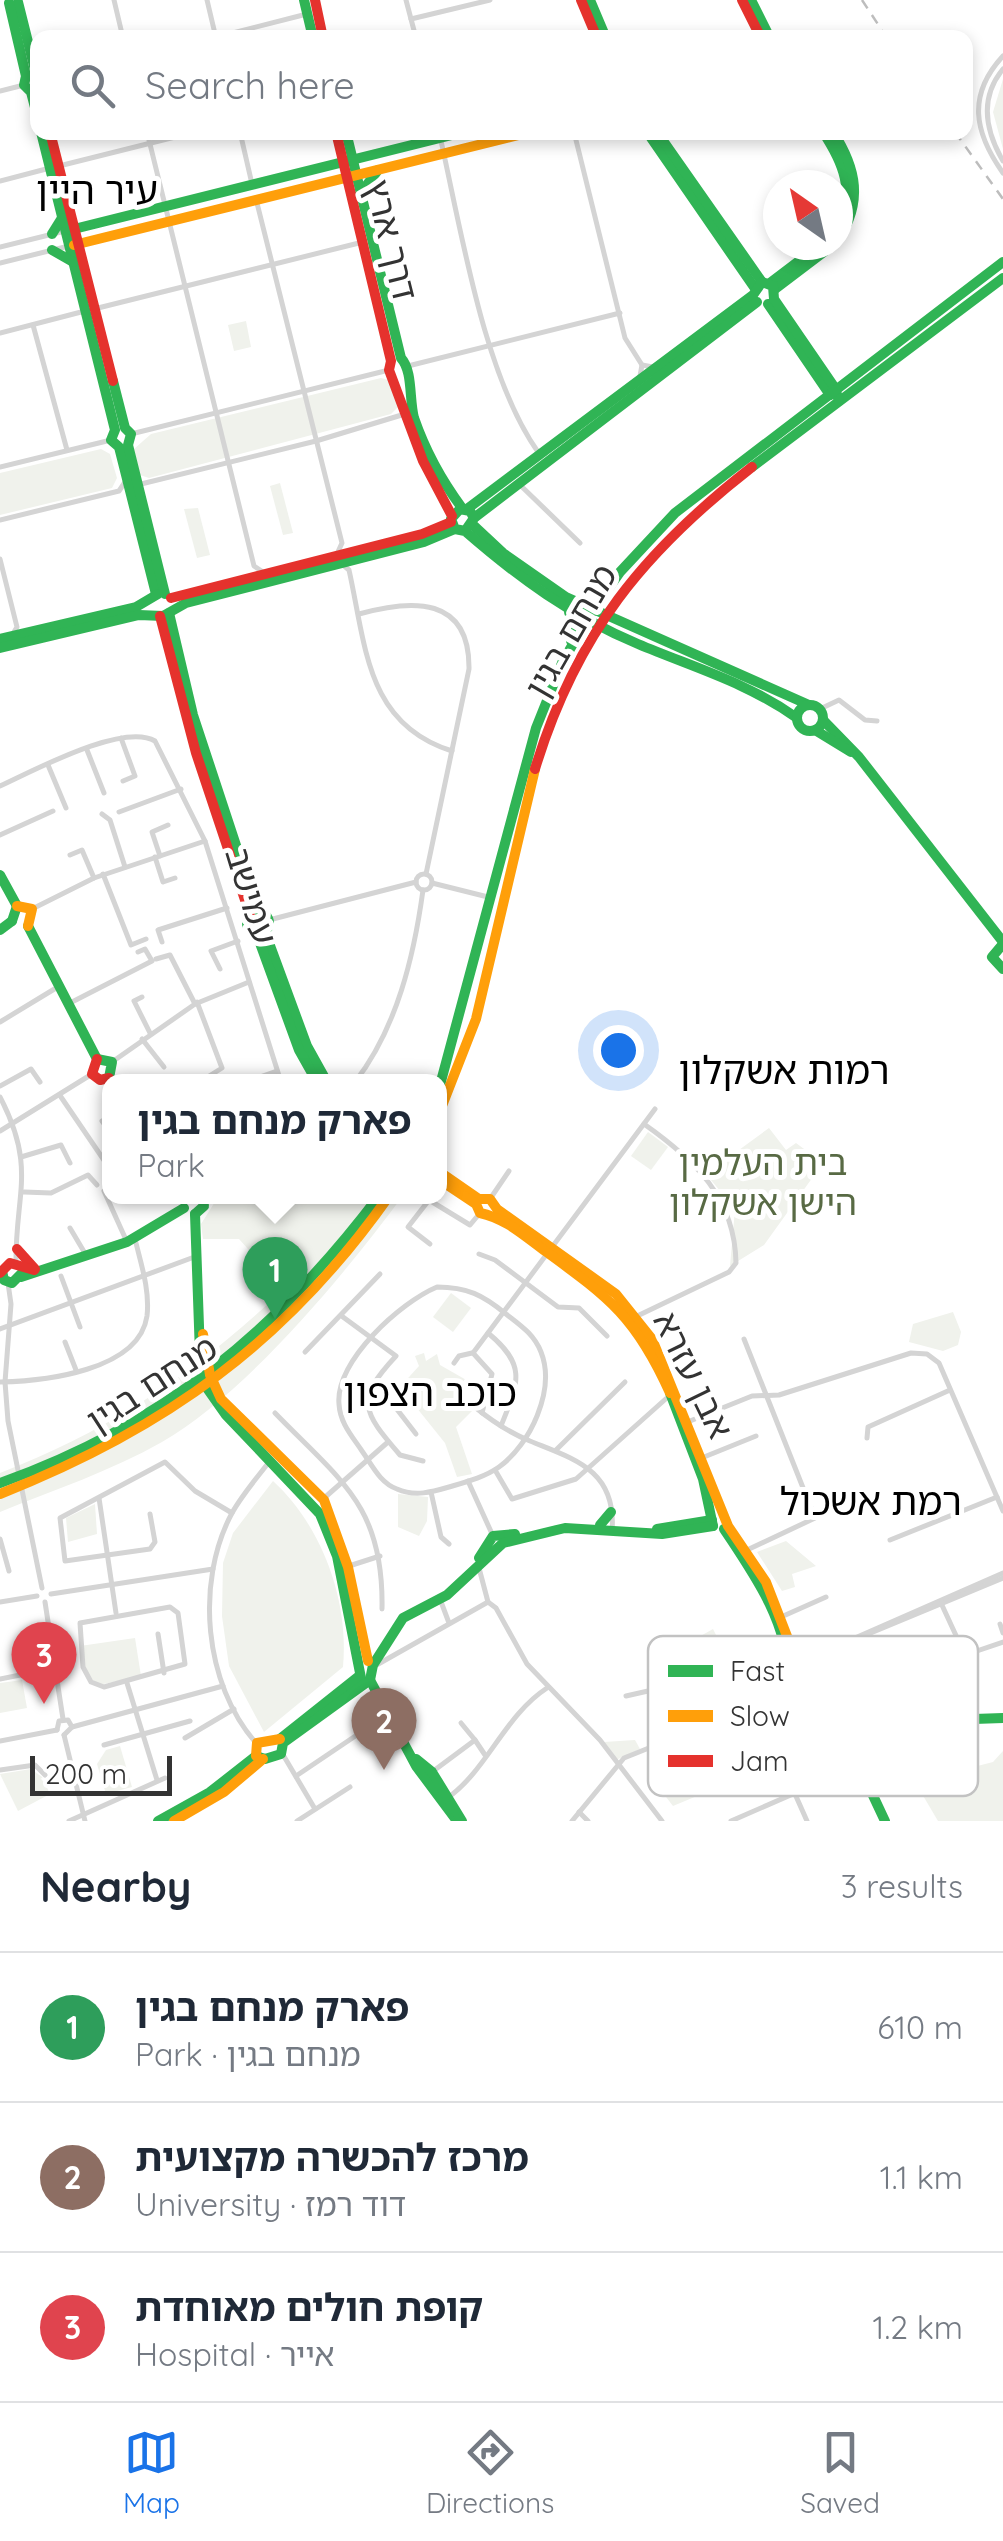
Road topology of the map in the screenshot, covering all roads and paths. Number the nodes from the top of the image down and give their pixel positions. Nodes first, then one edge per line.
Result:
1 (114, 0) edge
2 (207, 0) edge
3 (304, 0) edge
4 (315, 0) edge
5 (406, 0) edge
6 (490, 0) edge
7 (580, 0) edge
8 (590, 0) edge
9 (742, 0) edge
10 (751, 0) edge
11 (13, 1) edge
12 (308, 14) junction
13 (412, 20) junction
14 (121, 30) edge
15 (213, 30) edge
16 (243, 30) edge
17 (311, 30) edge
18 (322, 30) edge
19 (414, 30) edge
20 (593, 30) edge
21 (603, 30) edge
22 (757, 30) edge
23 (766, 30) edge
24 (1003, 56) edge
25 (1003, 69) edge
26 (30, 73) edge
27 (30, 83) edge
28 (0, 91) edge
29 (44, 140) edge
30 (51, 140) edge
31 (149, 140) edge
32 (165, 140) edge
33 (242, 140) edge
34 (344, 140) edge
35 (422, 140) edge
36 (440, 140) edge
37 (497, 140) edge
38 (576, 140) edge
39 (652, 140) edge
40 (662, 140) edge
41 (828, 140) edge
42 (838, 140) edge
43 (150, 144) junction
44 (444, 153) junction
45 (366, 156) junction
46 (348, 160) junction
47 (1003, 160) edge
48 (328, 166) junction
49 (54, 167) junction
50 (379, 169) junction
51 (845, 170) edge
52 (1003, 173) edge
53 (351, 176) junction
54 (0, 181) edge
55 (328, 182) junction
56 (252, 184) junction
57 (356, 195) junction
58 (256, 200) junction
59 (165, 206) junction
60 (853, 210) edge
61 (168, 221) junction
62 (68, 224) junction
63 (52, 234) joint
64 (104, 237) junction
65 (363, 242) junction
66 (74, 245) junction
67 (0, 247) edge
68 (52, 250) junction
69 (802, 260) edge
70 (811, 260) edge
71 (78, 262) junction
72 (1003, 262) edge
73 (0, 263) edge
74 (272, 265) junction
75 (1003, 278) edge
76 (185, 287) junction
77 (764, 293) junction
78 (90, 310) junction
79 (620, 313) junction
80 (34, 324) junction
81 (0, 333) edge
82 (491, 345) junction
83 (398, 368) junction
84 (861, 368) junction
85 (645, 369) junction
86 (821, 376) junction
87 (304, 391) junction
88 (831, 391) junction
89 (839, 401) junction
90 (807, 409) junction
91 (216, 413) junction
92 (405, 414) junction
93 (122, 437) junction
94 (316, 441) junction
95 (67, 450) junction
96 (538, 452) junction
97 (228, 462) junction
98 (0, 466) edge
99 (132, 482) junction
100 (517, 482) junction
101 (119, 491) junction
102 (132, 501) junction
103 (0, 520) edge
104 (462, 520) junction
105 (342, 543) junction
106 (580, 544) dead end
107 (0, 559) edge
108 (347, 560) junction
109 (254, 566) junction
110 (266, 574) junction
111 (246, 579) junction
112 (617, 586) junction
113 (162, 604) junction
114 (570, 604) junction
115 (359, 614) junction
116 (595, 618) junction
117 (618, 629) junction
118 (13, 634) edge
119 (0, 648) edge
120 (572, 658) junction
121 (817, 716) junction
122 (798, 718) junction
123 (877, 720) dead end
124 (121, 738) junction
125 (86, 749) junction
126 (452, 752) junction
127 (48, 765) junction
128 (123, 781) dead end
129 (0, 786) edge
130 (180, 788) junction
131 (104, 794) dead end
132 (66, 808) dead end
133 (52, 811) dead end
134 (120, 812) dead end
135 (102, 814) dead end
136 (168, 826) dead end
137 (0, 835) edge
138 (206, 841) junction
139 (70, 855) dead end
140 (158, 856) junction
141 (126, 867) junction
142 (102, 874) junction
143 (426, 874) junction
144 (0, 876) edge
145 (94, 878) junction
146 (175, 878) dead end
147 (416, 882) junction
148 (432, 884) junction
149 (423, 890) junction
150 (493, 898) junction
151 (18, 906) junction
152 (227, 908) junction
153 (32, 909) junction
154 (254, 913) junction
155 (12, 921) junction
156 (28, 926) junction
157 (264, 929) junction
158 (0, 930) edge
159 (146, 939) dead end
160 (162, 942) dead end
161 (238, 942) junction
162 (1000, 945) edge
163 (138, 952) dead end
164 (156, 959) dead end
165 (220, 969) dead end
166 (1003, 969) edge
167 (249, 982) junction
168 (61, 985) junction
169 (142, 997) dead end
170 (70, 1003) junction
171 (196, 1003) junction
172 (0, 1021) edge
173 (150, 1033) junction
174 (142, 1039) junction
175 (96, 1059) junction
176 (112, 1062) junction
177 (164, 1067) dead end
178 (278, 1070) junction
179 (92, 1074) junction
180 (111, 1074) edge
181 (212, 1074) edge
182 (267, 1074) edge
183 (279, 1074) edge
184 (312, 1074) edge
185 (323, 1074) edge
186 (360, 1074) edge
187 (444, 1074) edge
188 (102, 1080) edge
189 (40, 1082) dead end
190 (0, 1086) edge
191 (447, 1094) edge
192 (0, 1096) edge
193 (61, 1097) junction
194 (655, 1109) dead end
195 (14, 1123) junction
196 (644, 1124) junction
197 (0, 1131) edge
198 (21, 1157) junction
199 (102, 1157) edge
200 (70, 1163) dead end
201 (509, 1170) dead end
202 (447, 1177) edge
203 (447, 1184) edge
204 (97, 1185) dead end
205 (24, 1192) junction
206 (115, 1204) edge
207 (373, 1204) edge
208 (383, 1204) edge
209 (426, 1204) edge
210 (436, 1204) edge
211 (188, 1206) edge
212 (484, 1206) junction
213 (70, 1228) dead end
214 (130, 1240) junction
215 (18, 1244) junction
216 (430, 1244) dead end
217 (550, 1250) junction
218 (479, 1254) dead end
219 (197, 1256) junction
220 (87, 1257) junction
221 (40, 1270) junction
222 (59, 1271) junction
223 (10, 1274) edge
224 (380, 1274) dead end
225 (144, 1276) junction
226 (526, 1282) junction
227 (70, 1304) junction
228 (502, 1311) junction
229 (200, 1315) junction
230 (343, 1317) junction
231 (633, 1318) junction
232 (10, 1326) junction
233 (80, 1326) dead end
234 (0, 1330) edge
235 (488, 1334) junction
236 (607, 1336) dead end
237 (373, 1338) junction
238 (744, 1339) dead end
239 (65, 1342) dead end
240 (306, 1352) dead end
241 (473, 1353) junction
242 (207, 1358) junction
243 (228, 1360) junction
244 (454, 1363) dead end
245 (76, 1370) junction
246 (226, 1373) junction
247 (3, 1382) edge
248 (626, 1382) dead end
249 (211, 1387) junction
250 (950, 1390) junction
251 (669, 1396) junction
252 (764, 1397) junction
253 (368, 1398) junction
254 (275, 1413) dead end
255 (4, 1421) edge
256 (684, 1423) junction
257 (502, 1426) junction
258 (416, 1434) dead end
259 (756, 1436) dead end
260 (867, 1438) dead end
261 (526, 1440) junction
262 (388, 1442) junction
263 (556, 1450) junction
264 (704, 1457) junction
265 (368, 1458) junction
266 (270, 1461) junction
267 (424, 1461) dead end
268 (588, 1467) junction
269 (495, 1470) junction
270 (23, 1481) junction
271 (342, 1481) junction
272 (468, 1482) junction
273 (0, 1484) edge
274 (431, 1492) junction
275 (0, 1494) edge
276 (997, 1497) junction
277 (100, 1498) junction
278 (318, 1502) junction
279 (612, 1512) junction
280 (1003, 1512) edge
281 (232, 1513) junction
282 (150, 1514) dead end
283 (719, 1522) junction
284 (600, 1524) junction
285 (612, 1528) junction
286 (0, 1539) edge
287 (890, 1540) dead end
288 (496, 1542) junction
289 (449, 1544) dead end
290 (746, 1550) junction
291 (380, 1556) junction
292 (106, 1557) junction
293 (348, 1566) junction
294 (478, 1566) junction
295 (9, 1570) dead end
296 (213, 1570) junction
297 (1003, 1575) edge
298 (112, 1585) junction
299 (42, 1588) junction
300 (51, 1594) junction
301 (36, 1596) junction
302 (826, 1597) dead end
303 (440, 1599) junction
304 (940, 1601) junction
305 (0, 1602) edge
306 (44, 1602) junction
307 (488, 1602) junction
308 (382, 1609) dead end
309 (116, 1614) junction
310 (782, 1618) junction
311 (449, 1624) junction
312 (1000, 1624) dead end
313 (1003, 1633) edge
314 (158, 1634) dead end
315 (783, 1636) edge
316 (788, 1636) edge
317 (867, 1636) edge
318 (956, 1636) edge
319 (1003, 1642) edge
320 (978, 1651) edge
321 (367, 1670) junction
322 (164, 1673) junction
323 (25, 1674) dead end
324 (0, 1679) edge
325 (127, 1683) junction
326 (223, 1686) junction
327 (547, 1688) junction
328 (648, 1691) edge
329 (626, 1696) dead end
330 (235, 1708) junction
331 (136, 1712) junction
332 (390, 1713) junction
333 (63, 1719) junction
334 (190, 1721) dead end
335 (460, 1722) dead end
336 (72, 1728) junction
337 (57, 1730) junction
338 (144, 1734) junction
339 (64, 1735) junction
340 (185, 1738) dead end
341 (475, 1740) junction
342 (0, 1742) edge
343 (104, 1745) dead end
344 (282, 1745) junction
345 (648, 1750) edge
346 (410, 1751) junction
347 (258, 1753) junction
348 (485, 1755) junction
349 (616, 1763) junction
350 (0, 1770) edge
351 (432, 1772) junction
352 (45, 1775) dead end
353 (296, 1776) junction
354 (166, 1778) dead end
355 (158, 1781) junction
356 (350, 1787) dead end
357 (789, 1796) edge
358 (795, 1796) edge
359 (873, 1796) edge
360 (446, 1799) junction
361 (315, 1809) junction
362 (579, 1812) junction
363 (84, 1818) edge
364 (68, 1821) edge
365 (158, 1821) edge
366 (174, 1821) edge
367 (298, 1821) edge
368 (460, 1821) edge
369 (572, 1821) edge
370 (588, 1821) edge
371 (662, 1821) edge
372 (731, 1821) edge
373 (807, 1821) edge
374 (885, 1821) edge

1 - 14 street
2 - 15 street
3 - 12 street
4 - 18 street
5 - 13 street
6 - 13 street
7 - 20 street
8 - 21 street
9 - 22 street
10 - 23 street
11 - 26 street
12 - 16 street
12 - 17 street
13 - 19 street
24 - 52 street
25 - 47 street
27 - 28 street
29 - 49 street
30 - 49 street
31 - 43 street
32 - 43 street
33 - 56 street
34 - 45 street
34 - 46 street, דרך ארץ
34 - 48 street
35 - 45 street
36 - 44 street
37 - 44 street
38 - 79 street
39 - 77 street
40 - 77 street
41 - 51 street
42 - 60 street
43 - 49 street
43 - 59 street
44 - 50 street
44 - 82 street
45 - 46 street
46 - 48 street
46 - 53 street, דרך ארץ
48 - 56 street
49 - 54 street
49 - 62 street
50 - 53 street
50 - 57 street
53 - 55 street
53 - 57 street, דרך ארץ
55 - 57 street
55 - 58 street
56 - 59 street
57 - 65 street, דרך ארץ
57 - 83 street, דרך ארץ
58 - 61 street
58 - 74 street
59 - 61 street
59 - 62 street
61 - 64 street
61 - 76 street
62 - 63 street
62 - 66 street
63 - 67 street
64 - 66 street
64 - 71 street
65 - 74 street
65 - 83 street, דרך ארץ
66 - 68 street
66 - 71 street
68 - 71 street
68 - 73 street
69 - 77 street
70 - 77 street
71 - 78 street
72 - 84 street, מנחם בגין
74 - 76 street
74 - 87 street
75 - 89 street, מנחם בגין
76 - 78 street
76 - 91 street
77 - 85 street
77 - 86 street
77 - 100 street
78 - 80 street
78 - 93 street
79 - 82 street
79 - 85 street
80 - 81 street
80 - 95 street
82 - 83 street
82 - 96 street
83 - 87 street
83 - 92 street, דרך ארץ
83 - 104 street, דרך ארץ
84 - 86 street
84 - 88 street, מנחם בגין
85 - 96 street
86 - 88 street
86 - 90 street
87 - 91 street
87 - 94 street
88 - 89 street
88 - 90 street, מנחם בגין
89 - 112 street, מנחם בגין
90 - 112 street, מנחם בגין
91 - 93 street
91 - 97 street
92 - 94 street
92 - 104 street, דרך ארץ
93 - 95 street
93 - 99 street
94 - 97 street
94 - 105 street
95 - 98 street
96 - 104 street
97 - 99 street
97 - 109 street
99 - 101 street
99 - 102 street
99 - 113 street
100 - 104 street
100 - 106 street
101 - 102 street
101 - 103 street
102 - 113 street
104 - 108 street
104 - 114 street, דרך ארץ
105 - 108 street
105 - 108 street
107 - 118 street
108 - 110 street
108 - 113 street
108 - 115 street
109 - 110 street
109 - 111 street
110 - 111 street
111 - 113 street
112 - 114 street
112 - 116 street, מנחם בגין
112 - 117 street
113 - 118 street
113 - 119 street
113 - 154 street
114 - 116 street, דרך ארץ
114 - 120 street
115 - 126 street
115 - 126 street
116 - 117 street, דרך ארץ
116 - 120 street, מנחם בגין
117 - 120 street
117 - 121 street
117 - 122 street
120 - 150 street, מנחם בגין
120 - 191 street, מנחם בגין
121 - 122 street
121 - 122 street
121 - 123 street
121 - 162 street
124 - 125 street
124 - 128 street
124 - 130 street, עמישב
125 - 127 street
125 - 131 street
126 - 143 street
127 - 129 street
127 - 132 street
130 - 134 street
130 - 138 street, עמישב
133 - 137 street
135 - 141 street
136 - 140 street
138 - 140 street
138 - 152 street, עמישב
139 - 145 street
140 - 141 street
140 - 146 street
141 - 142 street
142 - 145 street
142 - 159 street
143 - 147 street
143 - 148 street
144 - 151 street
145 - 153 street
147 - 149 street
147 - 157 street
148 - 149 street
148 - 150 street
149 - 186 street
150 - 187 street, מנחם בגין
151 - 153 street
151 - 155 street
152 - 160 street
152 - 161 street, עמישב
153 - 156 street
154 - 157 street
154 - 157 street
155 - 156 street
155 - 158 street
156 - 168 street
157 - 184 street
157 - 185 street
161 - 165 street
161 - 167 street, עמישב
162 - 166 street
163 - 170 street
164 - 171 street
167 - 171 street
167 - 178 street, עמישב
168 - 170 street
168 - 172 street
169 - 173 street
170 - 175 street
171 - 173 street
171 - 181 street
173 - 174 street
174 - 176 street
174 - 177 street
175 - 176 street
175 - 179 street
176 - 180 street
178 - 182 street
178 - 183 street, עמישב
179 - 188 street
179 - 193 street
189 - 190 street
192 - 195 street
193 - 195 street
193 - 199 street
194 - 196 street
195 - 197 street
195 - 198 street
196 - 217 street
196 - 231 street
198 - 200 street
198 - 205 street
201 - 212 street
202 - 212 street, אבן עזרא
203 - 212 street, אבן עזרא
204 - 205 street
205 - 215 street
206 - 214 street
207 - 243 street, מנחם בגין
208 - 246 street, מנחם בגין
209 - 216 street
210 - 212 street
211 - 214 street
211 - 219 street
212 - 217 street, אבן עזרא
213 - 220 street
214 - 220 street
214 - 225 street
215 - 221 street
215 - 223 street
217 - 226 street
217 - 231 street, אבן עזרא
218 - 226 street
219 - 225 street
219 - 229 street
220 - 222 street
221 - 222 street
221 - 223 street
222 - 223 street
222 - 227 street
223 - 232 street
224 - 230 street
225 - 227 street
225 - 245 street
226 - 228 street
226 - 236 street
227 - 232 street
227 - 233 street
228 - 235 street
228 - 237 street
228 - 261 street
229 - 242 street
229 - 249 street
230 - 237 street
230 - 240 street
231 - 251 street, אבן עזרא
231 - 256 street, אבן עזרא
232 - 234 street
232 - 247 street
235 - 241 street
235 - 257 street
237 - 253 street
237 - 265 street
238 - 252 street
239 - 245 street
241 - 244 street
241 - 257 street
242 - 243 street
242 - 249 street
243 - 249 street, מנחם בגין
245 - 247 street
246 - 249 street, מנחם בגין
246 - 249 street
247 - 255 street
248 - 263 street
249 - 266 street
249 - 270 street, מנחם בגין
249 - 270 street, מנחם בגין
249 - 278 street
250 - 252 street
250 - 260 street
250 - 276 street
251 - 256 street, אבן עזרא
251 - 268 street
252 - 256 street
252 - 290 street
253 - 258 street
253 - 262 street
254 - 271 street
255 - 270 street
256 - 264 street, אבן עזרא
256 - 283 street, אבן עזרא
257 - 261 street
259 - 264 street
261 - 263 street
261 - 269 street
262 - 265 street
262 - 267 street
263 - 268 street
264 - 283 street, אבן עזרא
265 - 271 street
265 - 274 street
266 - 278 street
266 - 281 street
268 - 269 street
268 - 279 street
269 - 272 street
270 - 273 street, מנחם בגין
270 - 275 street, מנחם בגין
270 - 299 street
271 - 278 street
271 - 291 street
272 - 274 street
272 - 288 street
274 - 289 street
276 - 280 street
276 - 287 street
277 - 281 street
277 - 292 street
277 - 292 street
278 - 293 street
278 - 321 street
279 - 284 street
279 - 285 street
281 - 296 street
282 - 292 street
283 - 285 street
283 - 290 street, אבן עזרא
283 - 315 street, אבן עזרא
284 - 285 street
284 - 288 street
285 - 288 street
286 - 295 street
288 - 294 street
288 - 321 street
290 - 310 street, אבן עזרא
291 - 293 street
291 - 308 street
292 - 298 street
293 - 321 street
294 - 303 street
294 - 307 street
296 - 298 street
296 - 326 street
297 - 304 street
298 - 300 street
298 - 309 street
299 - 300 street
299 - 301 street
300 - 306 street
301 - 305 street
301 - 306 street
302 - 310 street
303 - 311 street
303 - 321 street
304 - 317 street
304 - 318 street
306 - 333 street
307 - 311 street
307 - 327 street
309 - 322 street
309 - 325 street
310 - 316 street, אבן עזרא
311 - 321 street
312 - 313 street
314 - 322 street
319 - 320 street
321 - 332 street
321 - 344 street
322 - 325 street
323 - 324 street
325 - 331 street
326 - 330 street
326 - 331 street
327 - 348 street
327 - 349 street
328 - 329 street
330 - 340 street
330 - 347 street
331 - 336 street
331 - 338 street
332 - 346 street
332 - 353 street
333 - 336 street
333 - 337 street
334 - 338 street
335 - 341 street
336 - 339 street
337 - 339 street
337 - 342 street
338 - 343 street
338 - 355 street
339 - 363 street
341 - 348 street
341 - 351 street
344 - 347 street
344 - 347 street
344 - 353 street
345 - 349 street
346 - 351 street
346 - 360 street
347 - 365 street
347 - 366 street
348 - 360 street
349 - 362 street
349 - 371 street
350 - 352 street
351 - 360 street
353 - 361 street
354 - 355 street
355 - 363 street
356 - 361 street
357 - 372 street
358 - 373 street
359 - 374 street
360 - 368 street
361 - 367 street
362 - 369 street
362 - 370 street
363 - 364 street

